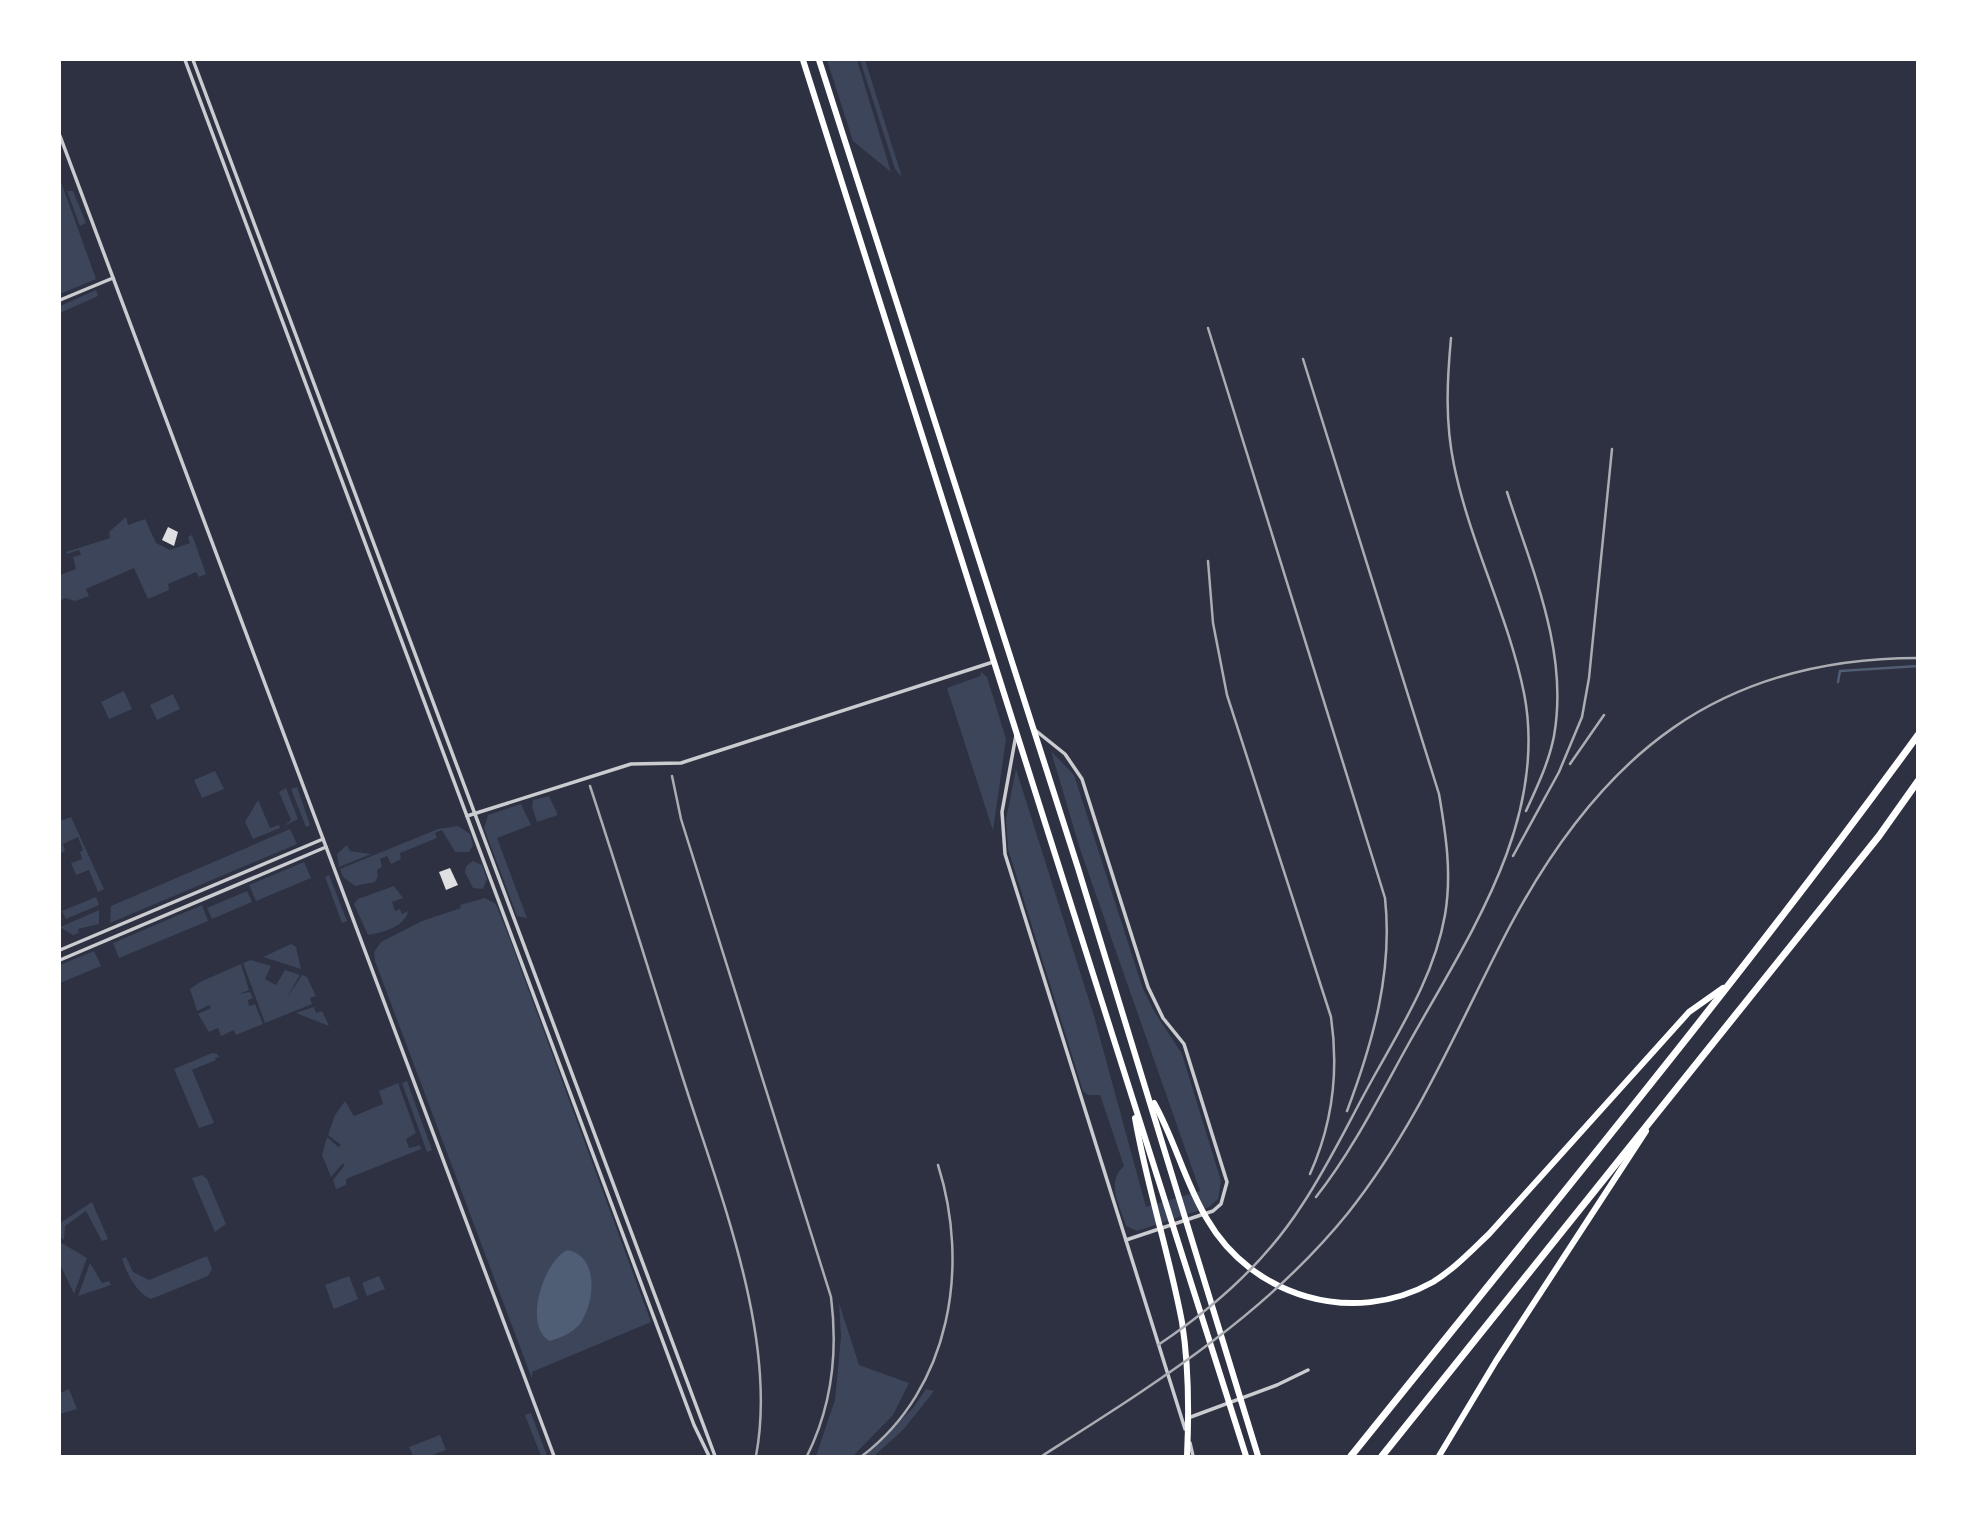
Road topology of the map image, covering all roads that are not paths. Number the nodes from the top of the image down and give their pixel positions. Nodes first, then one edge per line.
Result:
1 (185, 60) edge
2 (193, 60) edge
3 (803, 60) edge
4 (819, 60) edge
5 (60, 136) edge
6 (113, 278) junction
7 (60, 300) edge
8 (993, 662) junction
9 (1032, 727) junction
10 (1016, 733) junction
11 (1917, 735) edge
12 (1917, 781) edge
13 (475, 814) junction
14 (467, 816) junction
15 (323, 839) junction
16 (326, 847) junction
17 (60, 950) edge
18 (60, 960) edge
19 (1723, 988) junction
20 (1148, 1093) junction
21 (1131, 1098) junction
22 (1665, 1101) junction
23 (1126, 1240) junction
24 (1308, 1370) dead end
25 (1183, 1420) junction
26 (554, 1457) edge
27 (712, 1457) edge
28 (1187, 1457) edge
29 (1193, 1457) edge
30 (1246, 1457) edge
31 (1258, 1457) edge
32 (1351, 1457) edge
33 (1382, 1457) edge
34 (1439, 1457) edge

1 - 14 street
2 - 13 street
3 - 8 main road
4 - 9 main road
5 - 6 street
6 - 7 street
6 - 15 street
8 - 10 main road
8 - 13 street
9 - 20 main road
9 - 23 street
10 - 21 main road
10 - 23 street
11 - 19 highway
12 - 22 highway
13 - 14 street
13 - 27 street
14 - 27 street
15 - 16 street
15 - 17 street
16 - 18 street
16 - 26 street
19 - 20 main road
19 - 32 highway
20 - 31 main road
21 - 28 main road
21 - 30 main road
22 - 33 highway
22 - 34 main road
23 - 25 street
24 - 25 street
25 - 29 street

